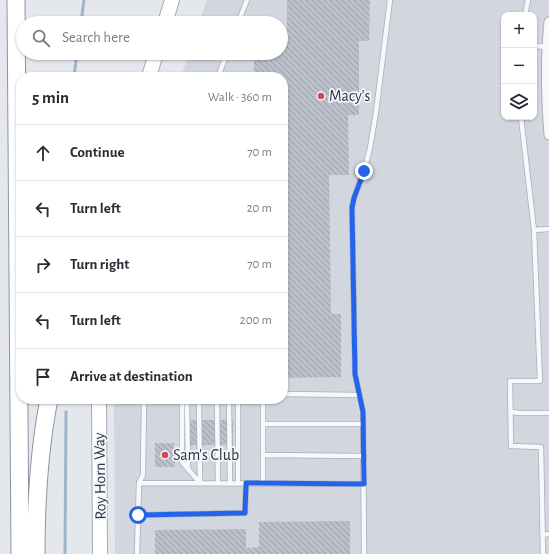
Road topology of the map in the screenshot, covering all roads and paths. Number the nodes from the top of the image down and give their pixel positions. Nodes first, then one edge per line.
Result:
1 (16, 0) edge
2 (172, 0) edge
3 (246, 0) edge
4 (390, 0) edge
5 (528, 0) edge
6 (526, 12) edge
7 (16, 16) edge
8 (167, 16) edge
9 (240, 16) edge
10 (549, 22) edge
11 (537, 46) edge
12 (548, 47) edge
13 (16, 60) edge
14 (154, 60) edge
15 (224, 60) edge
16 (17, 72) edge
17 (150, 72) edge
18 (220, 72) edge
19 (521, 120) edge
20 (549, 135) edge
21 (549, 229) edge
22 (534, 230) junction
23 (288, 394) edge
24 (360, 395) junction
25 (19, 404) edge
26 (48, 404) edge
27 (99, 404) edge
28 (144, 404) edge
29 (182, 404) edge
30 (187, 404) edge
31 (199, 404) edge
32 (216, 404) edge
33 (229, 404) edge
34 (238, 404) edge
35 (263, 404) edge
36 (511, 412) junction
37 (549, 414) edge
38 (263, 424) junction
39 (363, 424) junction
40 (263, 455) junction
41 (364, 456) junction
42 (188, 468) junction
43 (139, 483) junction
44 (200, 483) junction
45 (218, 483) junction
46 (230, 483) junction
47 (238, 483) junction
48 (246, 483) junction
49 (263, 483) junction
50 (364, 484) junction
51 (138, 515) junction
52 (549, 534) edge
53 (542, 535) junction
54 (20, 554) edge
55 (36, 554) edge
56 (101, 554) edge
57 (137, 554) edge
58 (364, 554) edge
59 (543, 554) edge

1 - 7 highway
2 - 8 main road
3 - 9 lane
4 - 24 lane
5 - 6 lane
10 - 12 street
11 - 12 lane
12 - 20 street
13 - 16 highway
14 - 17 main road
15 - 18 lane
19 - 22 lane
21 - 22 lane
22 - 36 lane
23 - 24 lane
24 - 39 lane
25 - 54 highway
26 - 55 highway
27 - 56 main road, Roy Horn Way
28 - 43 lane
29 - 42 lane
30 - 42 lane
31 - 44 lane
32 - 45 lane
33 - 46 lane
34 - 47 lane
35 - 38 lane
36 - 37 lane
36 - 53 lane
38 - 39 lane
38 - 40 lane
39 - 41 lane
40 - 41 lane
40 - 49 lane
41 - 50 lane
42 - 44 lane
43 - 44 lane
43 - 51 lane
44 - 45 lane
45 - 46 lane
46 - 47 lane
47 - 48 lane
48 - 49 lane
48 - 51 lane
49 - 50 lane
50 - 58 lane
51 - 57 lane
52 - 53 lane
53 - 59 lane

